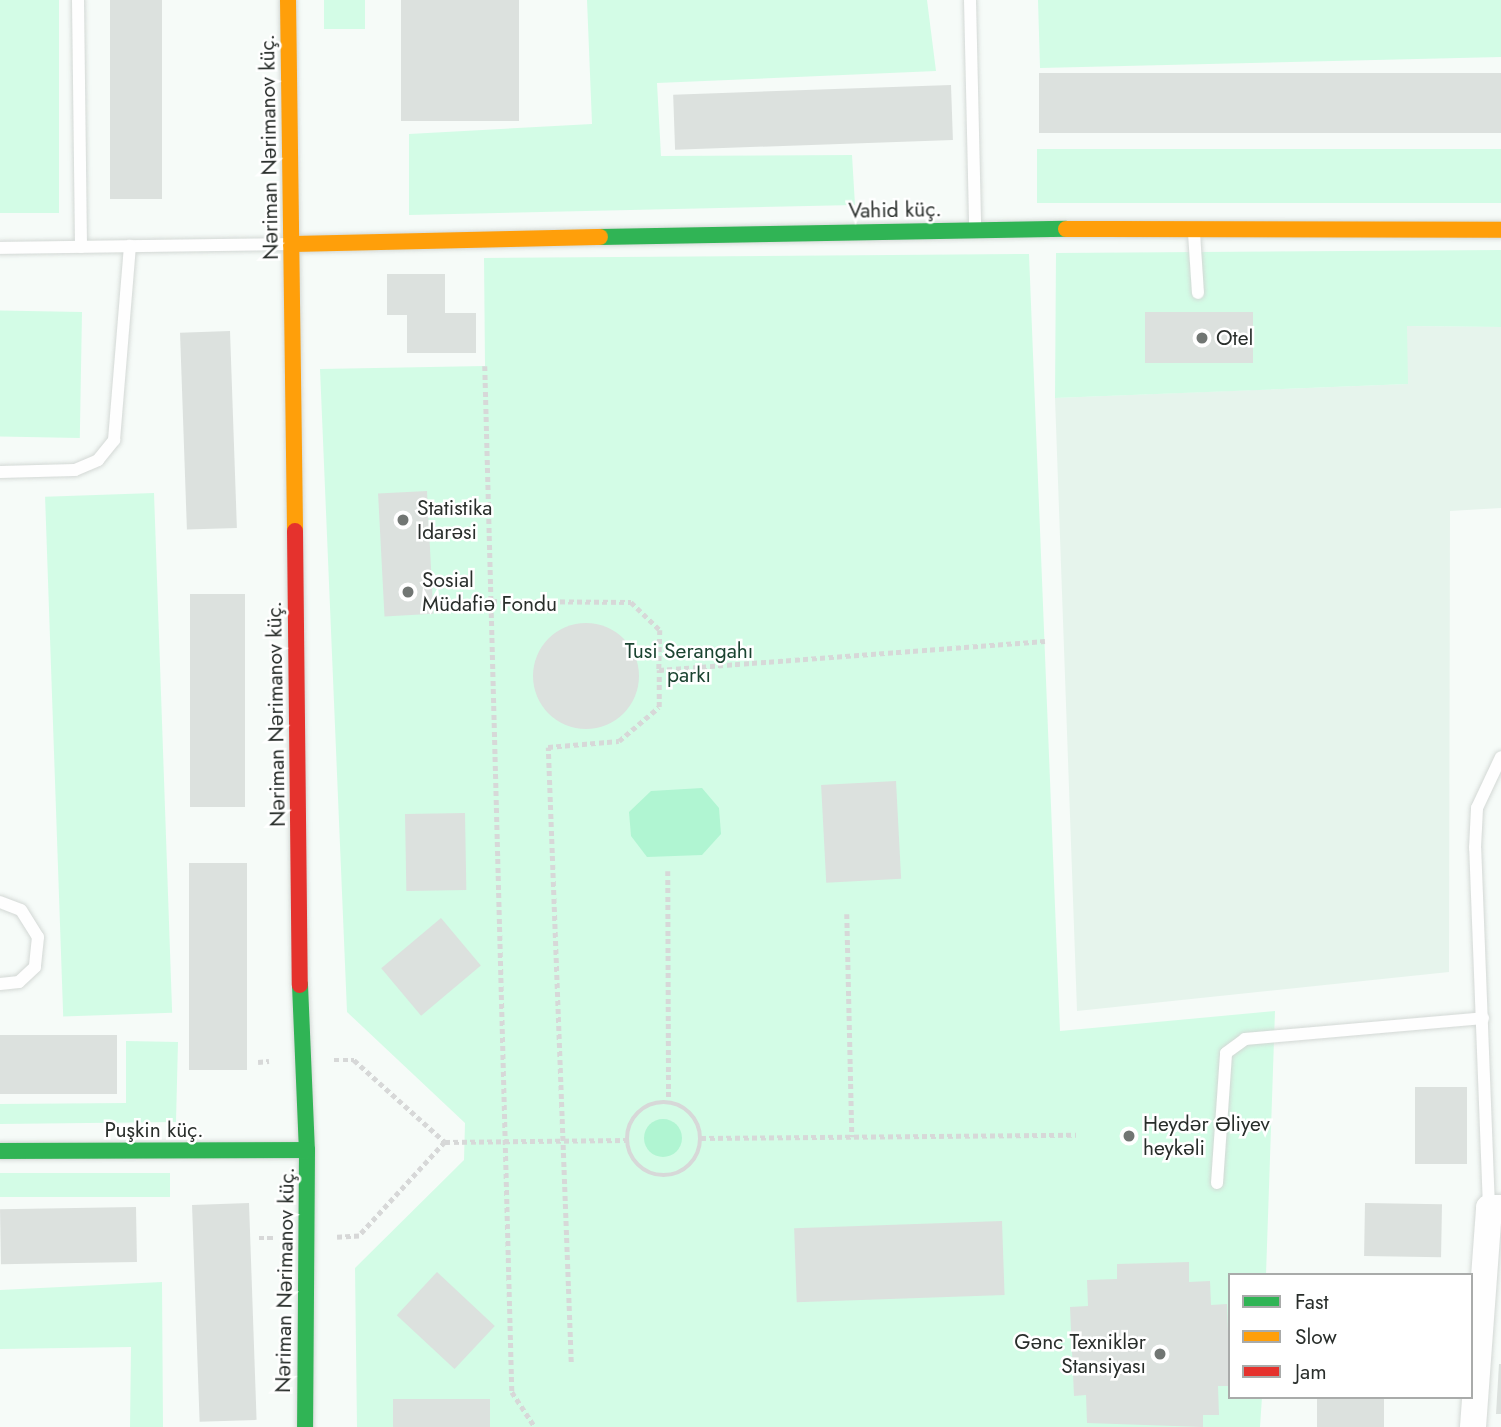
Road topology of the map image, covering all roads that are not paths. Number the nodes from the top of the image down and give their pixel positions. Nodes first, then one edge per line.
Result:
1 (78, 0) edge
2 (288, 0) edge
3 (970, 0) edge
4 (975, 229) junction
5 (1194, 229) junction
6 (1501, 230) edge
7 (291, 244) junction
8 (130, 246) junction
9 (81, 247) junction
10 (0, 248) edge
11 (1198, 293) dead end
12 (0, 472) edge
13 (1501, 757) edge
14 (0, 902) edge
15 (0, 984) edge
16 (1483, 1018) junction
17 (307, 1150) junction
18 (0, 1151) edge
19 (1217, 1182) dead end
20 (1495, 1208) edge
21 (305, 1427) edge
22 (1474, 1427) edge

1 - 9 lane
2 - 7 street, Nəriman Nərimanov küç.
3 - 4 lane
4 - 5 street, Vahid küç.
4 - 7 street, Vahid küç.
5 - 6 street, Vahid küç.
5 - 11 lane
7 - 8 lane
7 - 17 street, Nəriman Nərimanov küç.
8 - 9 lane
8 - 12 lane
9 - 10 lane
13 - 16 lane
14 - 15 lane
16 - 19 lane
16 - 20 lane
17 - 18 street, Puşkin küç.
17 - 21 street, Nəriman Nərimanov küç.
20 - 22 street

